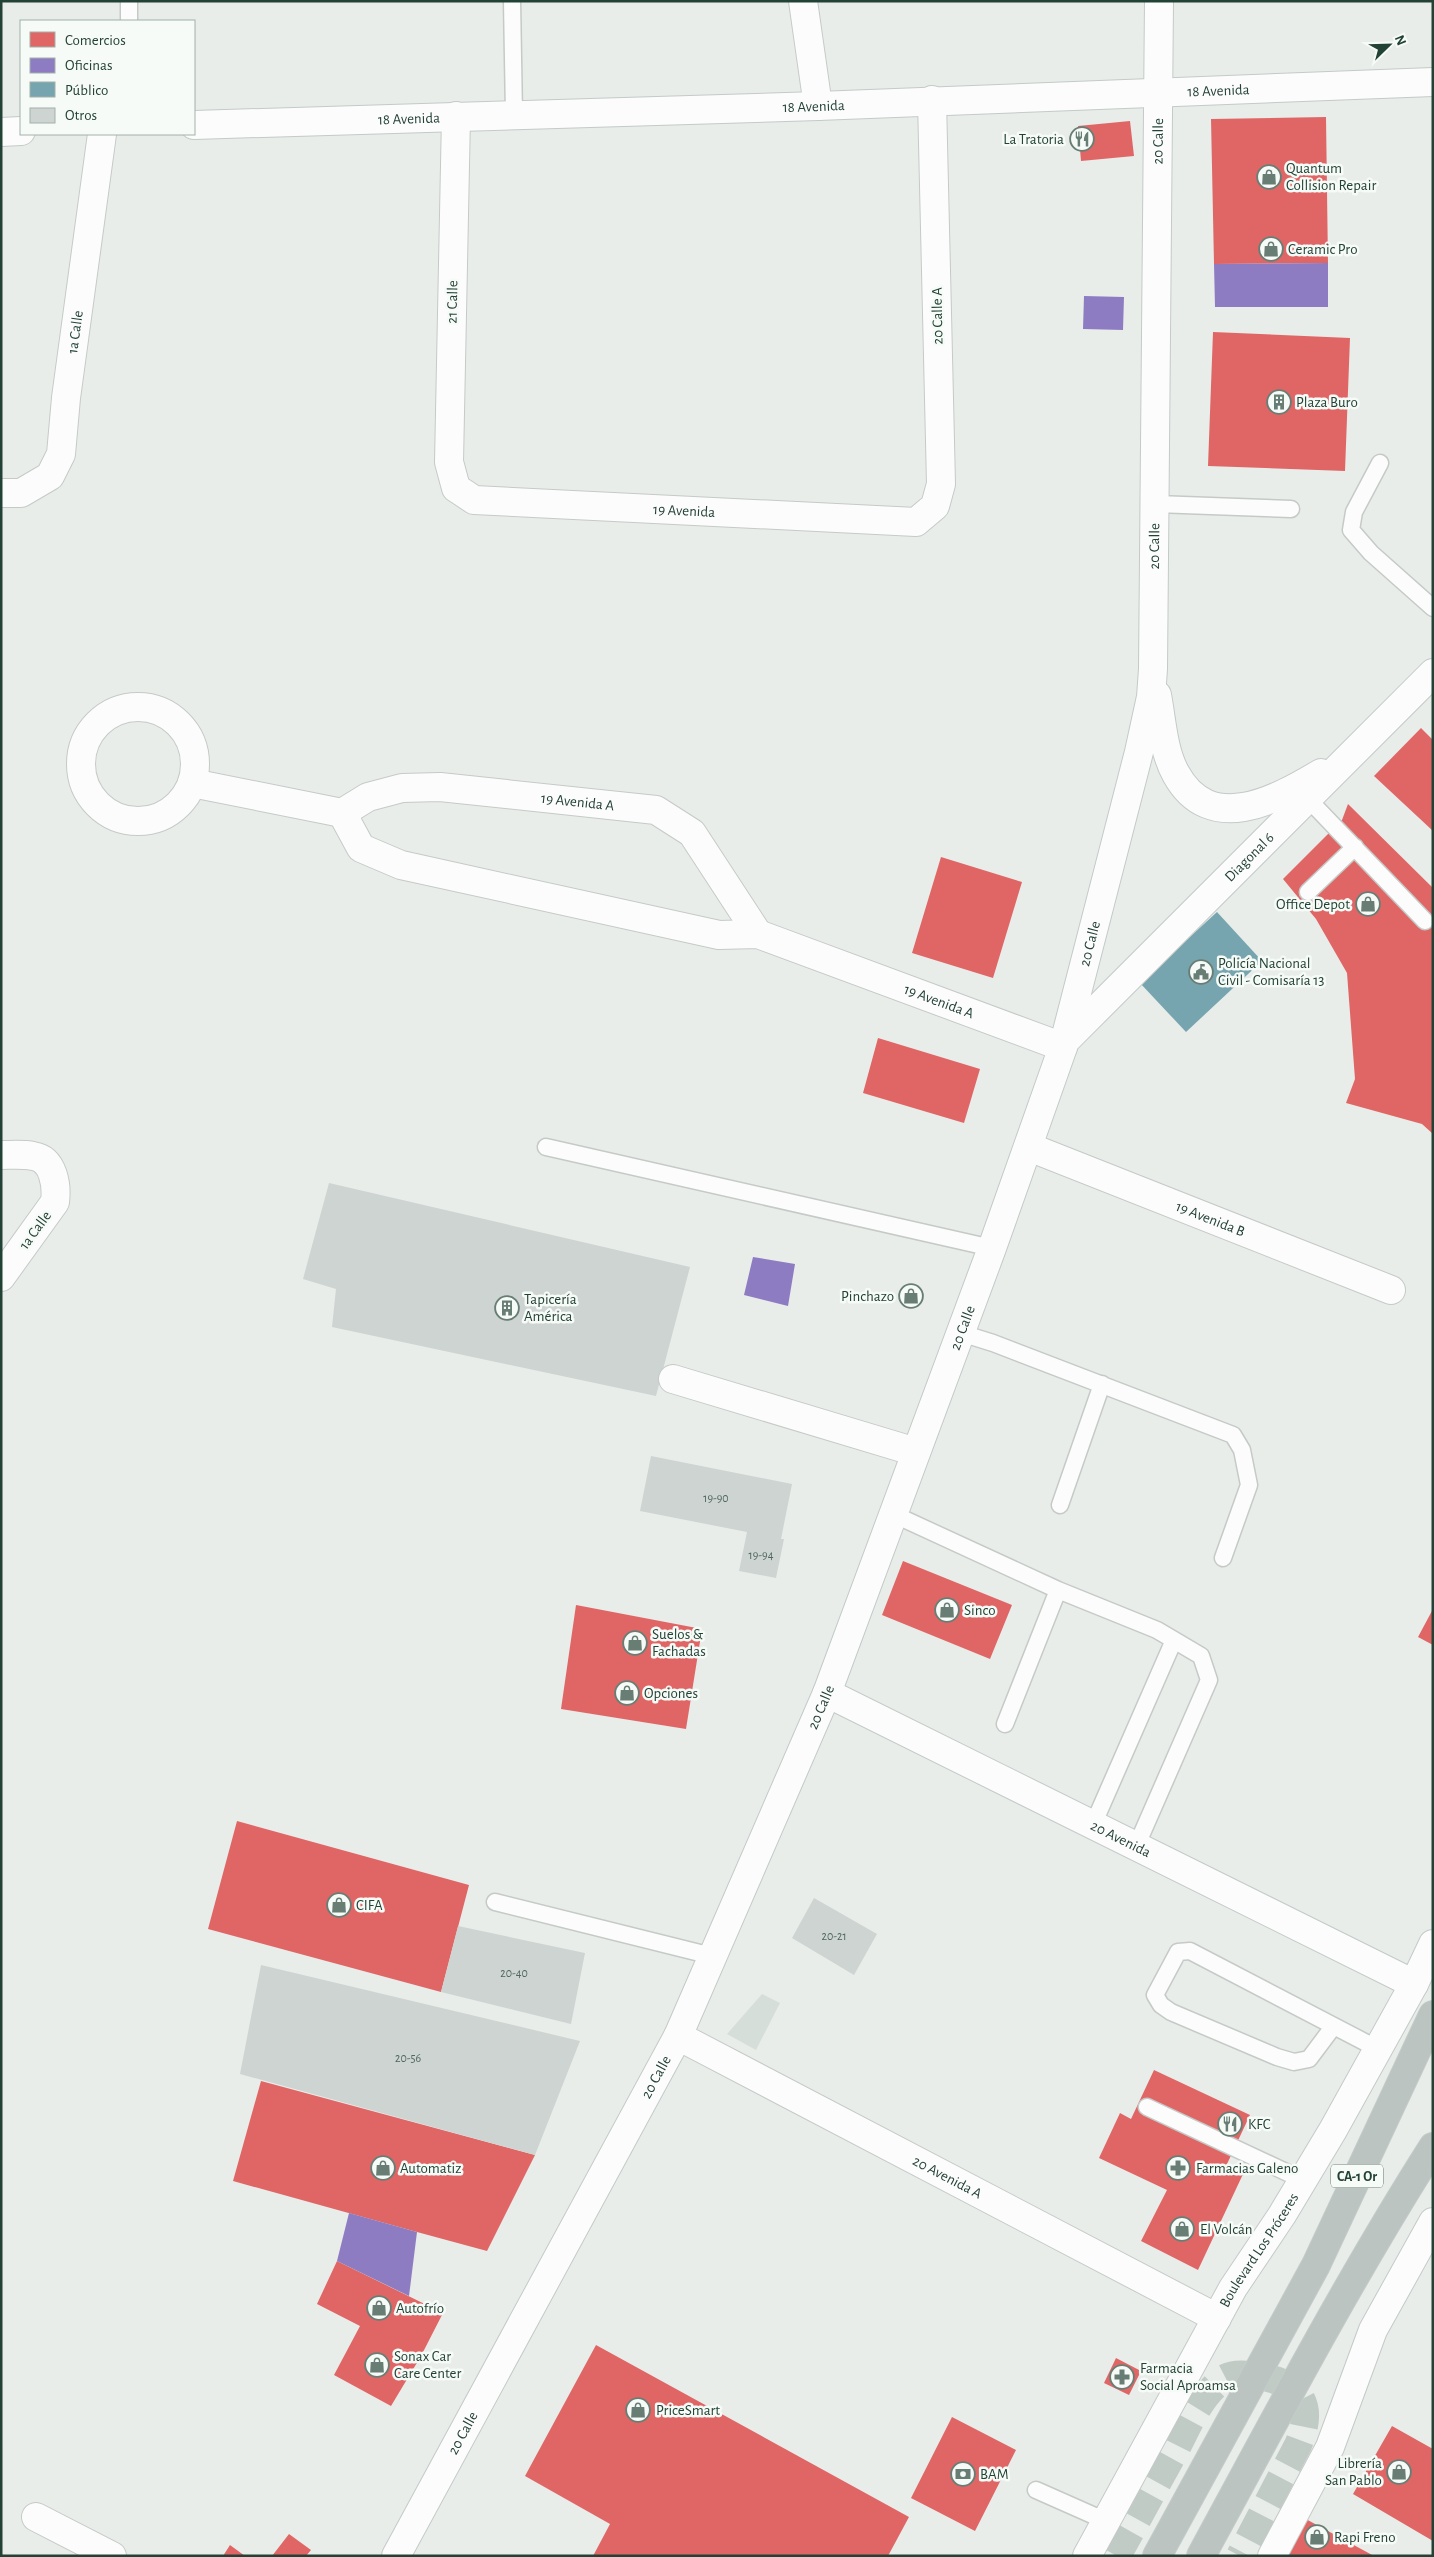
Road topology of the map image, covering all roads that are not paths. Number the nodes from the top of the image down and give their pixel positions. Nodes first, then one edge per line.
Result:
1 (129, 1) edge
2 (512, 1) edge
3 (803, 1) edge
4 (1159, 1) edge
5 (129, 20) edge
6 (1433, 82) edge
7 (1159, 94) junction
8 (932, 100) junction
9 (818, 106) junction
10 (514, 115) junction
11 (456, 116) junction
12 (195, 125) edge
13 (20, 131) edge
14 (1, 132) edge
15 (102, 135) edge
16 (1380, 463) dead end
17 (456, 488) joint
18 (1, 493) edge
19 (1156, 504) junction
20 (1291, 509) dead end
21 (916, 522) joint
22 (1433, 608) edge
23 (1153, 669) junction
24 (1433, 673) edge
25 (1363, 745) junction
26 (192, 783) junction
27 (1308, 799) junction
28 (342, 813) junction
29 (1355, 847) junction
30 (1308, 892) dead end
31 (1425, 921) dead end
32 (758, 934) junction
33 (1064, 1044) junction
34 (546, 1147) dead end
35 (1029, 1147) junction
36 (1, 1155) edge
37 (992, 1248) junction
38 (1, 1277) edge
39 (1391, 1290) dead end
40 (961, 1334) junction
41 (673, 1378) dead end
42 (1102, 1384) junction
43 (916, 1452) junction
44 (1060, 1506) dead end
45 (893, 1514) junction
46 (1223, 1558) dead end
47 (1058, 1590) junction
48 (1174, 1640) junction
49 (827, 1693) junction
50 (1005, 1724) dead end
51 (1093, 1825) junction
52 (1136, 1846) junction
53 (496, 1902) dead end
54 (1433, 1944) edge
55 (712, 1956) junction
56 (1414, 1984) junction
57 (1433, 2015) edge
58 (1333, 2028) junction
59 (678, 2036) junction
60 (1378, 2049) junction
61 (1148, 2107) dead end
62 (1433, 2147) edge
63 (1303, 2180) junction
64 (1433, 2222) edge
65 (1217, 2318) junction
66 (1036, 2490) dead end
67 (36, 2517) dead end
68 (1106, 2521) junction
69 (112, 2556) edge
70 (396, 2556) edge
71 (1087, 2556) edge
72 (1157, 2556) edge
73 (1201, 2556) edge
74 (1272, 2556) edge

1 - 5 lane
2 - 10 lane
3 - 9 street
4 - 7 street, 20 Calle
6 - 7 street, 18 Avenida
7 - 8 street, 18 Avenida
7 - 19 street, 20 Calle
8 - 9 street, 18 Avenida
8 - 21 street, 20 Calle A
9 - 10 street, 18 Avenida
10 - 11 street, 18 Avenida
11 - 12 street, 18 Avenida
11 - 17 street, 21 Calle
13 - 14 street
15 - 18 street, 1a Calle
16 - 22 lane
17 - 21 street, 19 Avenida
19 - 20 lane
19 - 23 street, 20 Calle
23 - 25 street
23 - 33 street, 20 Calle
24 - 25 street, Diagonal 6
25 - 27 street, Diagonal 6
26 - 26 street
26 - 28 street
27 - 29 lane
27 - 33 street, Diagonal 6
28 - 32 street, 19 Avenida A
28 - 32 street, 19 Avenida A
29 - 30 lane
29 - 31 lane
32 - 33 street, 19 Avenida A
33 - 35 street, 20 Calle
34 - 37 lane
35 - 37 street, 20 Calle
35 - 39 street, 19 Avenida B
36 - 38 street, 1a Calle
37 - 40 street, 20 Calle
40 - 42 lane
40 - 43 street, 20 Calle
41 - 43 street
42 - 44 lane
42 - 46 lane
43 - 45 street, 20 Calle
45 - 47 lane
45 - 49 street, 20 Calle
47 - 48 lane
47 - 50 lane
48 - 51 lane
48 - 52 lane
49 - 51 street, 20 Avenida
49 - 55 street, 20 Calle
51 - 52 street, 20 Avenida
52 - 56 street, 20 Avenida
53 - 55 lane
54 - 56 street, Boulevard Los Próceres
55 - 59 street, 20 Calle
56 - 60 street, Boulevard Los Próceres
57 - 72 highway, CA-1 Or
58 - 58 lane
58 - 60 lane
59 - 65 street, 20 Avenida A
59 - 70 street, 20 Calle
60 - 63 street, Boulevard Los Próceres
61 - 63 lane
62 - 73 highway, CA-1 Or
63 - 65 street, Boulevard Los Próceres
64 - 74 street
65 - 68 street, Boulevard Los Próceres
66 - 68 lane
67 - 69 street
68 - 71 street, Boulevard Los Próceres

